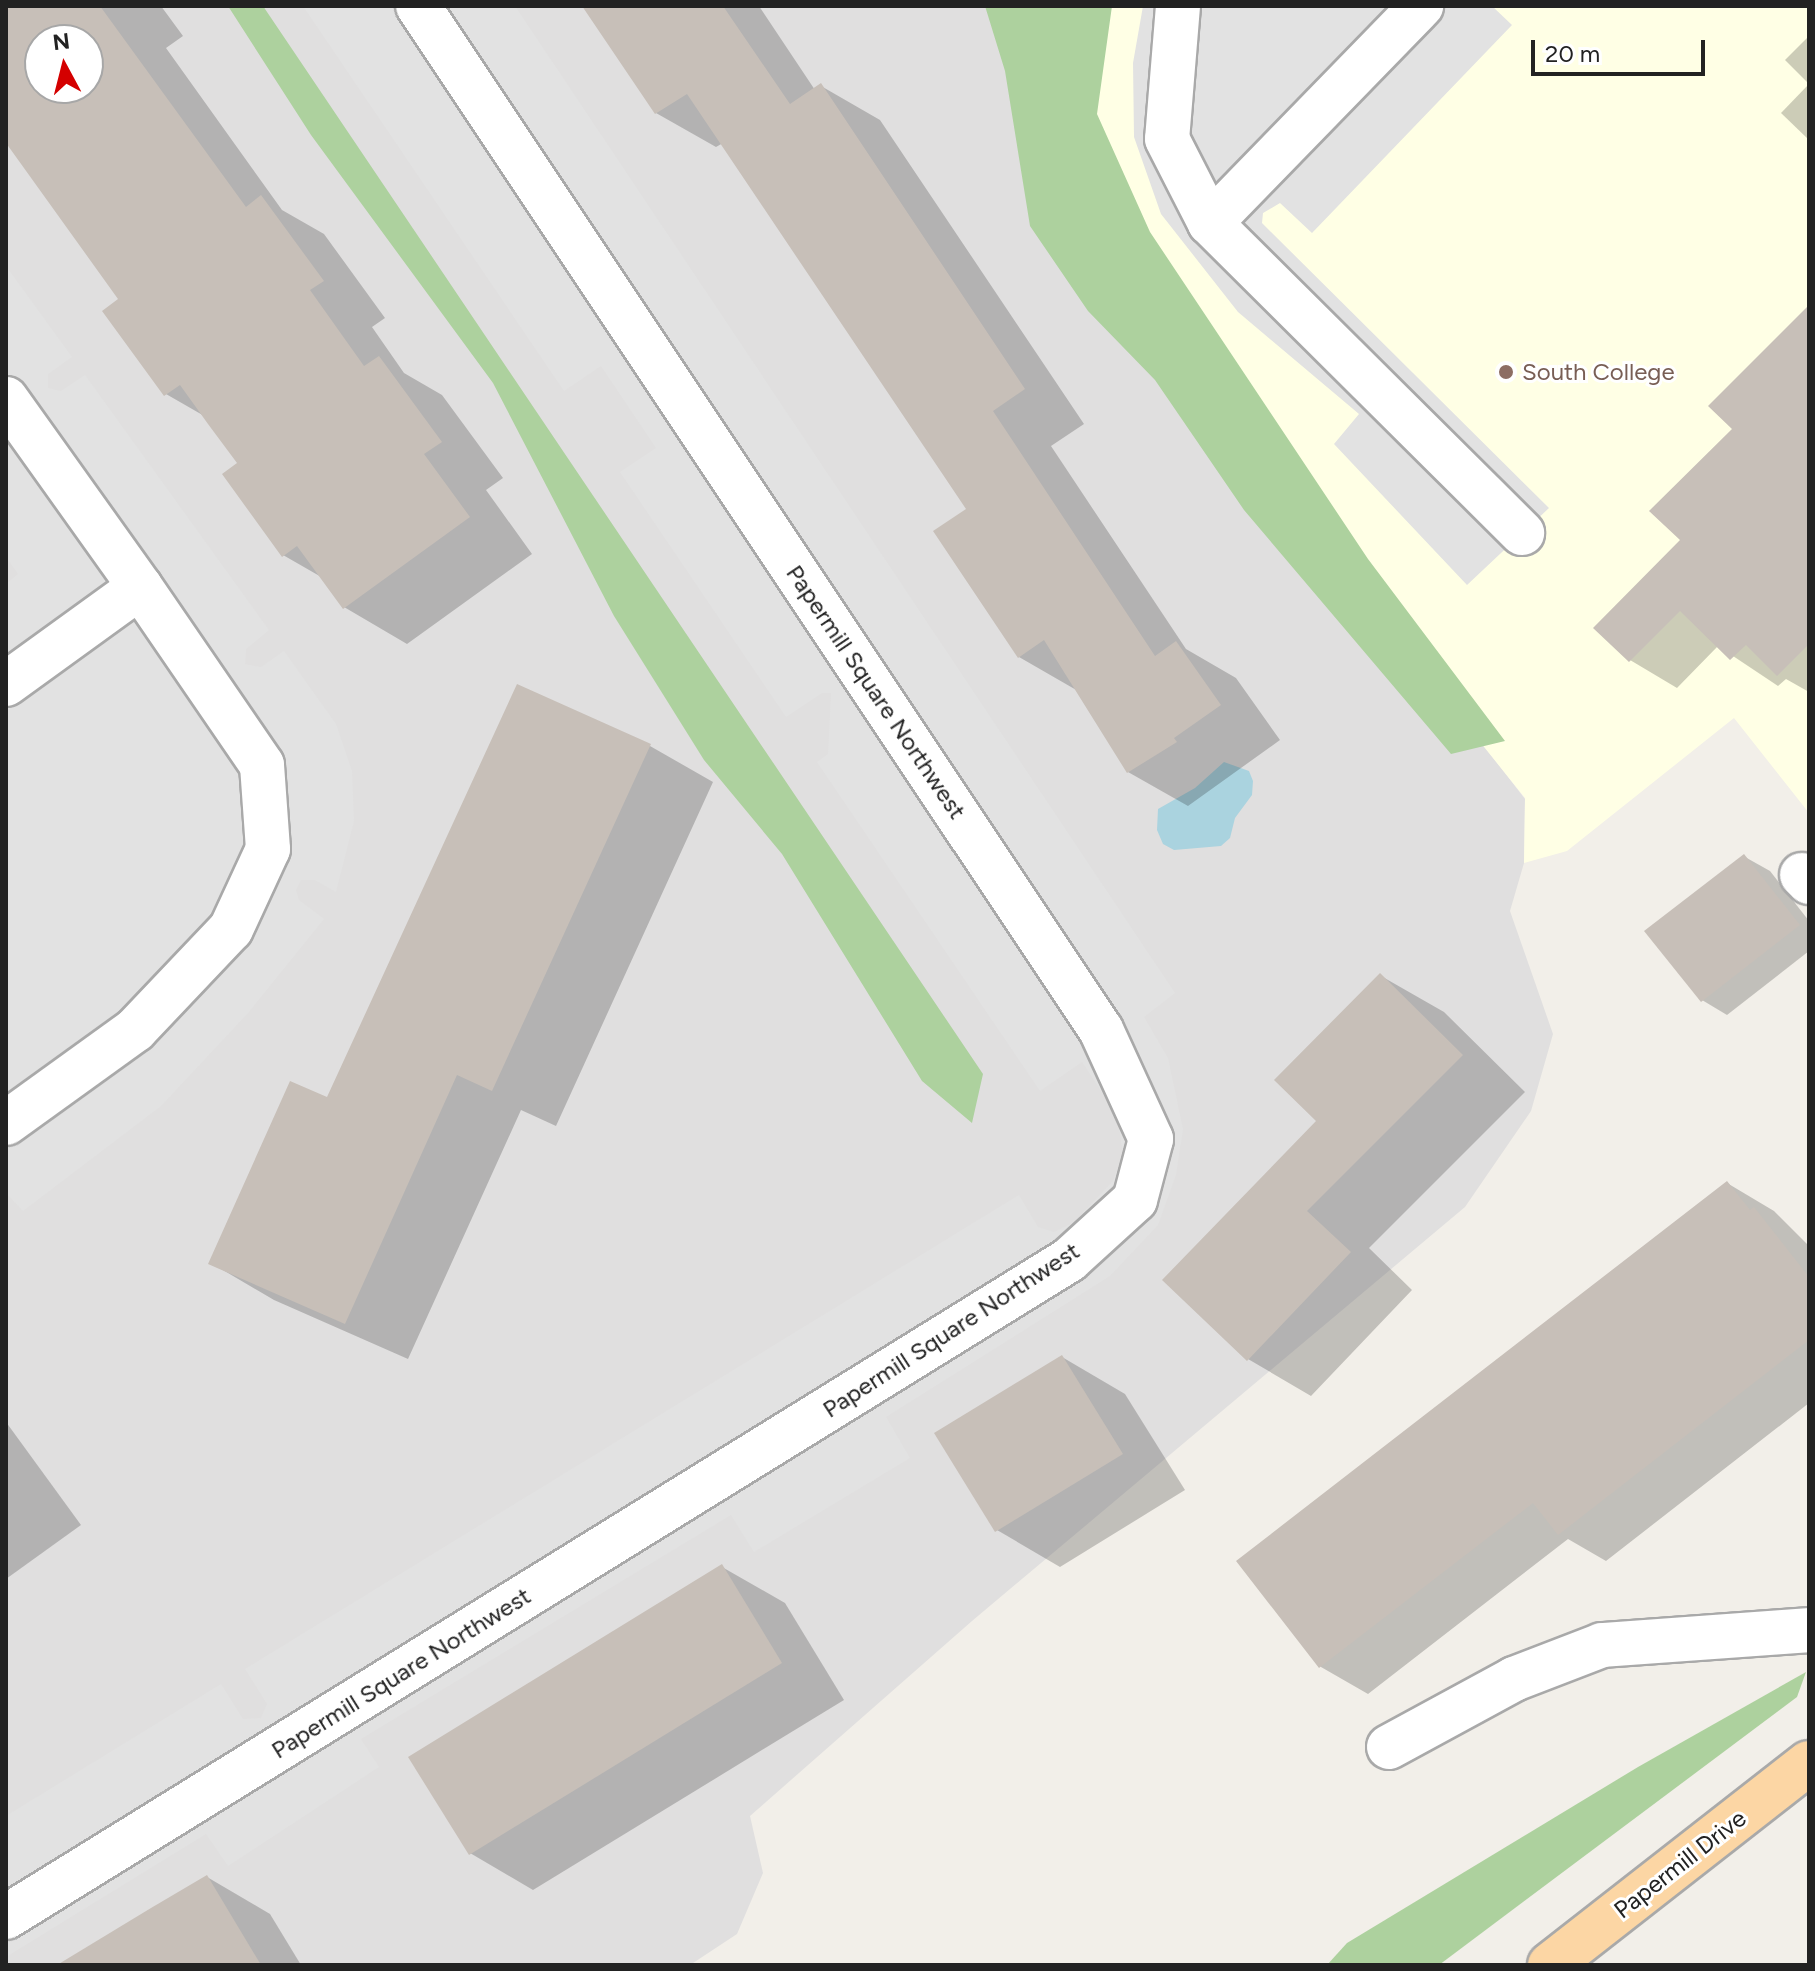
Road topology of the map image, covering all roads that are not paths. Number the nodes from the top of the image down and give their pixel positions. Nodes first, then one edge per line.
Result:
1 (418, 6) edge
2 (1178, 6) edge
3 (1421, 6) edge
4 (1210, 223) junction
5 (6, 399) edge
6 (1522, 533) dead end
7 (140, 587) junction
8 (6, 684) edge
9 (6, 1123) edge
10 (1809, 1630) edge
11 (1389, 1747) dead end
12 (1809, 1763) edge
13 (6, 1917) edge
14 (1550, 1965) edge

1 - 13 street, Papermill Square Northwest
2 - 4 street
3 - 4 street
4 - 6 street
5 - 7 street
7 - 8 street
7 - 9 street
10 - 11 street
12 - 14 main road, Papermill Drive

